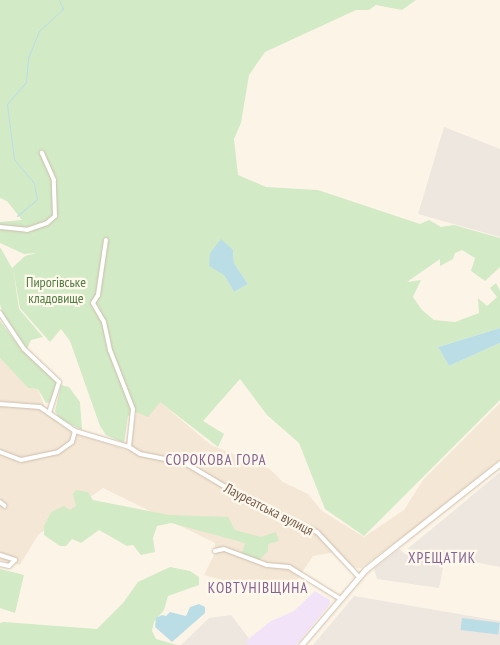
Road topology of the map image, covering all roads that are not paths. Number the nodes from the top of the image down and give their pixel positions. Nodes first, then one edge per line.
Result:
1 (42, 153) dead end
2 (0, 227) edge
3 (106, 240) dead end
4 (0, 313) edge
5 (0, 404) edge
6 (49, 412) junction
7 (75, 431) junction
8 (129, 447) junction
9 (0, 452) edge
10 (500, 462) edge
11 (0, 502) edge
12 (5, 506) dead end
13 (215, 551) dead end
14 (0, 555) edge
15 (0, 564) edge
16 (358, 576) junction
17 (339, 598) junction
18 (301, 645) edge

1 - 2 street
3 - 8 street
4 - 6 street
5 - 6 street, Лауреатська вулиця
6 - 7 street, Лауреатська вулиця
7 - 8 street, Лауреатська вулиця
7 - 9 street
8 - 16 street, Лауреатська вулиця
10 - 16 street
11 - 12 street
13 - 17 street
14 - 15 street
16 - 17 street
17 - 18 street

